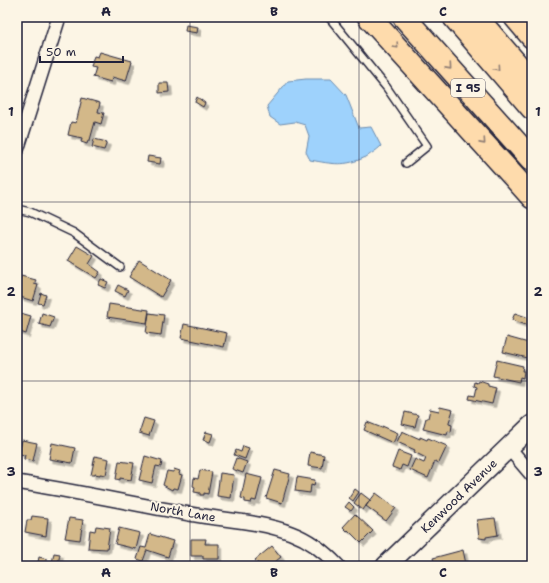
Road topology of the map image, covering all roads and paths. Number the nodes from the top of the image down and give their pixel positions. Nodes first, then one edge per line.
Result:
1 (59, 17) edge
2 (329, 17) edge
3 (369, 17) edge
4 (404, 17) edge
5 (454, 17) edge
6 (476, 17) edge
7 (515, 17) edge
8 (532, 37) edge
9 (532, 82) edge
10 (532, 108) edge
11 (17, 150) edge
12 (532, 160) edge
13 (406, 163) dead end
14 (532, 197) edge
15 (17, 209) edge
16 (120, 267) dead end
17 (532, 425) edge
18 (509, 448) junction
19 (532, 475) edge
20 (17, 482) edge
21 (338, 566) edge
22 (386, 566) edge

1 - 11 street
2 - 13 lane
3 -> 14 highway
4 -> 12 highway, I 95
5 -> 10 highway
6 - 9 highway
7 - 8 highway
15 - 16 lane
17 - 18 main road, Kenwood Avenue
18 - 19 street
18 - 22 main road, Kenwood Avenue
20 - 21 street, North Lane

